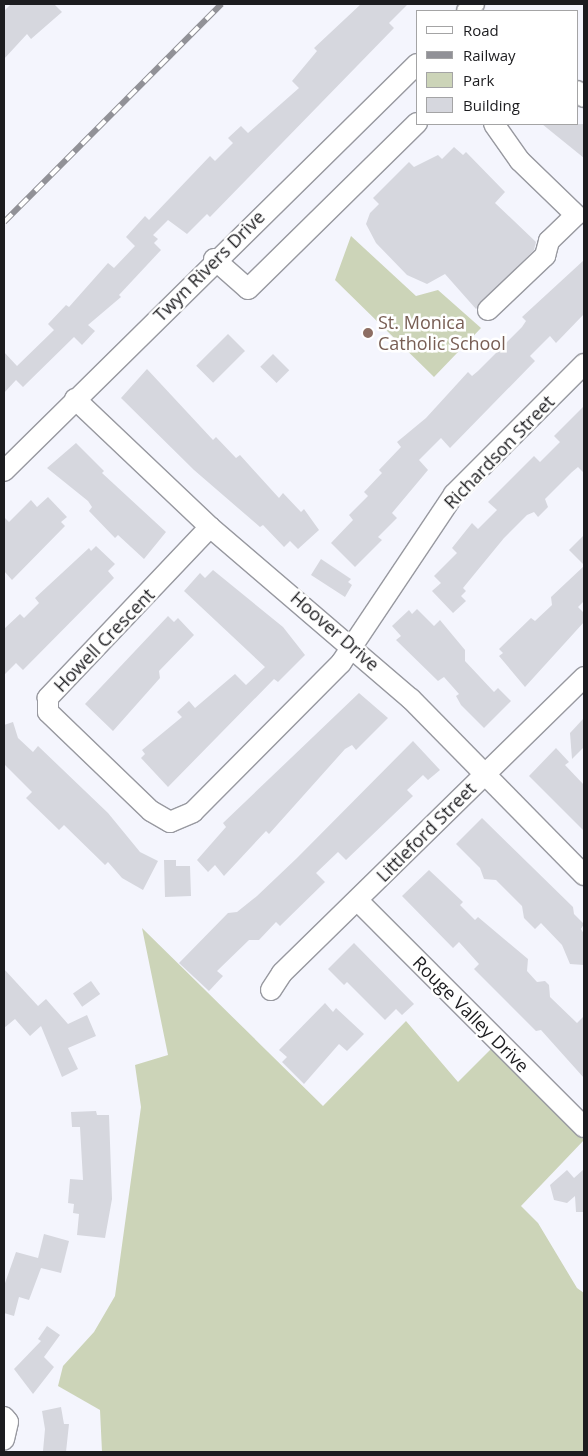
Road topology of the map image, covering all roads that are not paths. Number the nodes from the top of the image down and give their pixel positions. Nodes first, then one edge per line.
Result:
1 (416, 65) edge
2 (416, 123) edge
3 (495, 125) edge
4 (214, 259) junction
5 (488, 310) dead end
6 (584, 364) edge
7 (75, 399) junction
8 (4, 471) edge
9 (210, 528) junction
10 (353, 646) junction
11 (584, 677) edge
12 (483, 774) junction
13 (584, 875) edge
14 (358, 901) junction
15 (271, 990) dead end
16 (584, 1127) edge
17 (4, 1417) edge
18 (4, 1440) edge

1 - 4 street, Twyn Rivers Drive
2 - 4 street
3 - 5 street
4 - 7 street, Twyn Rivers Drive
6 - 10 street, Richardson Street
7 - 8 street, Twyn Rivers Drive
7 - 9 street, Hoover Drive
9 - 10 street, Hoover Drive
9 - 10 street, Howell Crescent
10 - 12 street, Hoover Drive
11 - 12 street, Littleford Street
12 - 13 street, Hoover Drive
12 - 14 street, Littleford Street
14 - 15 street, Littleford Street
14 - 16 street, Rouge Valley Drive
17 - 18 street

